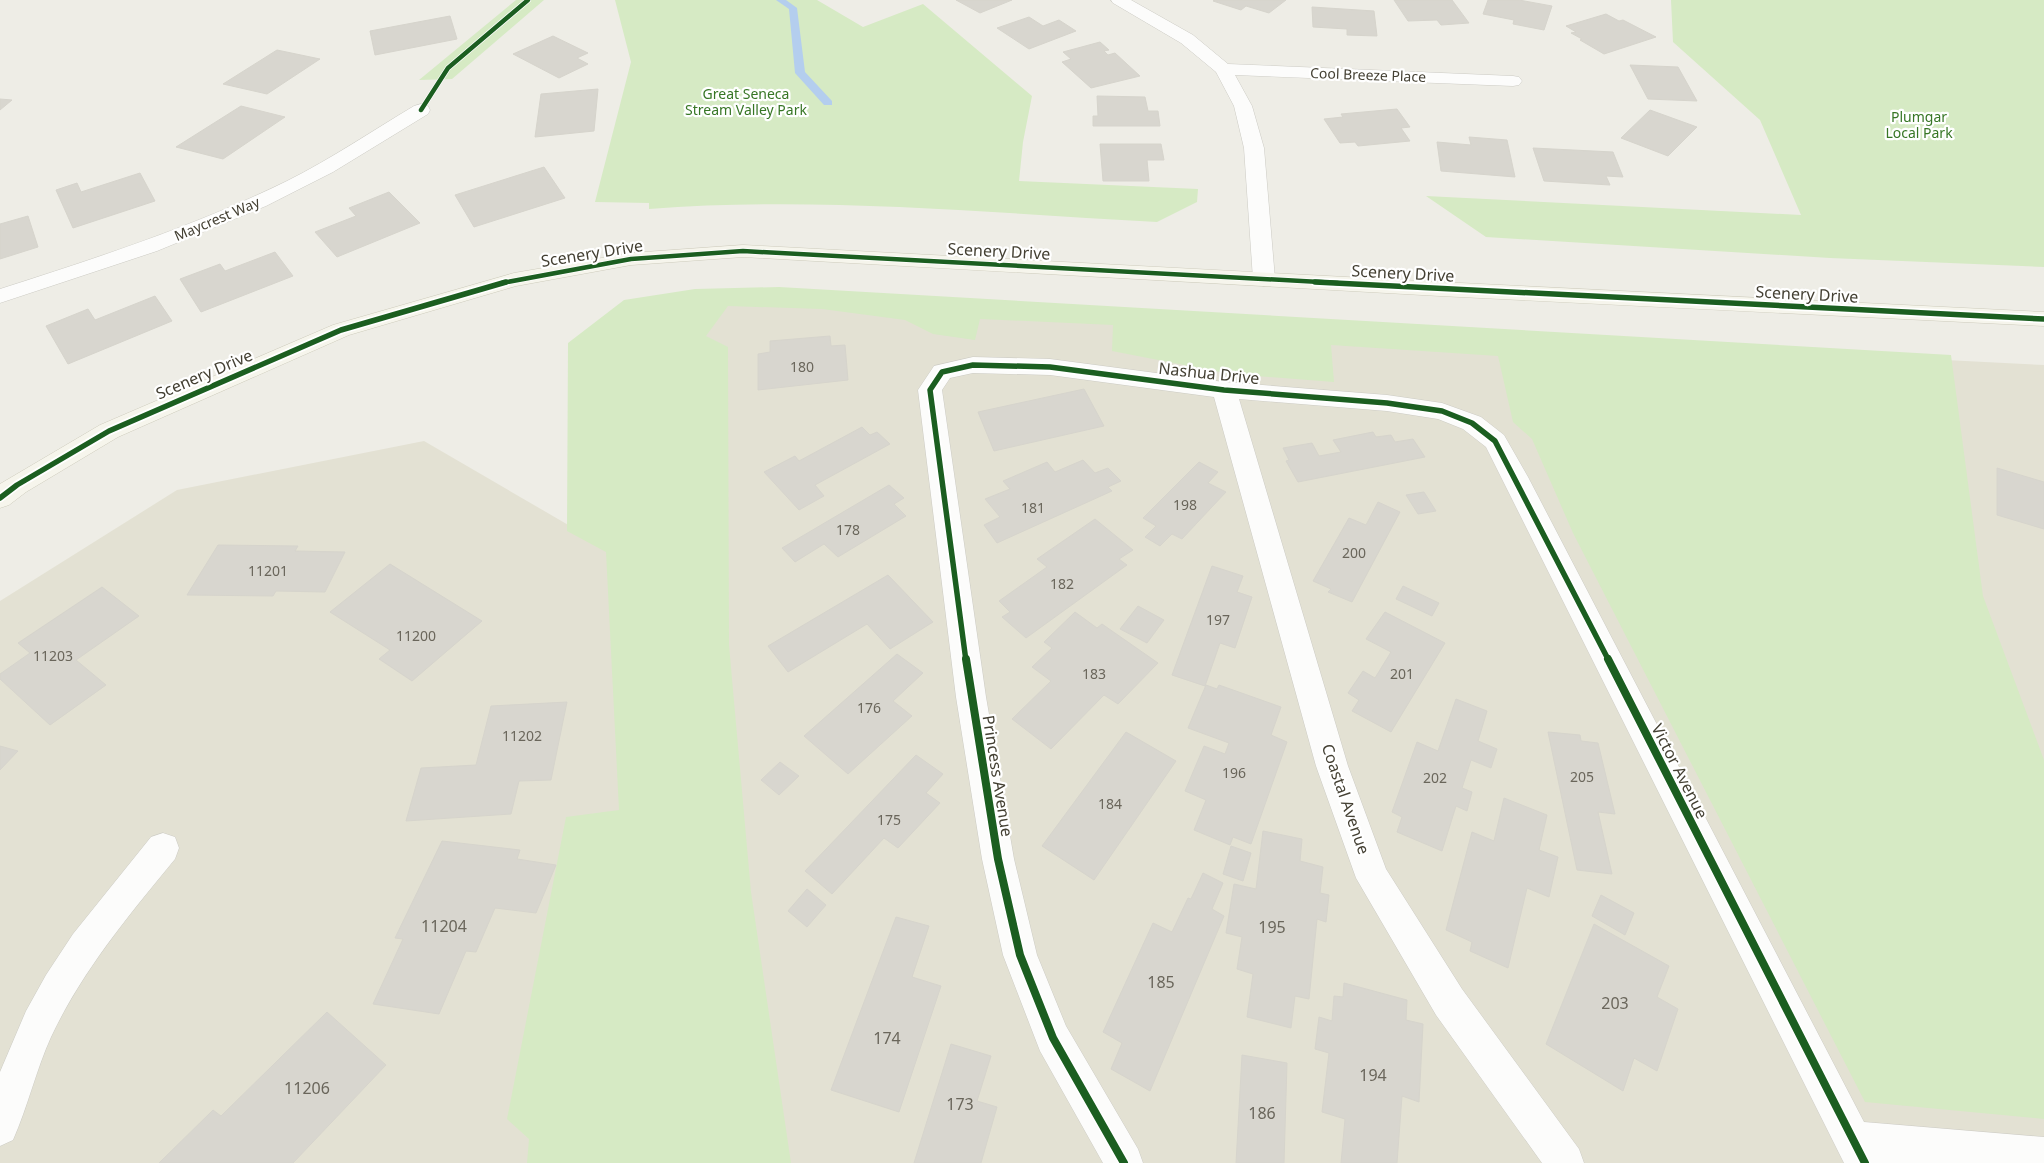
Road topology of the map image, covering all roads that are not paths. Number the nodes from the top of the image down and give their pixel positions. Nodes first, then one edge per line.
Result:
1 (1119, 0) edge
2 (1223, 69) junction
3 (1512, 81) dead end
4 (420, 110) dead end
5 (1264, 279) junction
6 (0, 296) edge
7 (2044, 319) edge
8 (942, 372) joint
9 (1224, 390) junction
10 (1472, 423) joint
11 (0, 498) edge
12 (163, 848) dead end
13 (0, 1127) edge
14 (1859, 1151) edge
15 (2044, 1156) edge
16 (1124, 1163) edge
17 (1565, 1163) edge

1 - 2 street
2 - 3 street, Cool Breeze Place
2 - 5 street
4 - 6 street, Maycrest Way
5 - 7 street, Scenery Drive
5 - 11 street, Scenery Drive
8 - 9 street, Nashua Drive
8 - 16 street, Princess Avenue
9 - 10 street, Nashua Drive
9 - 17 street, Coastal Avenue
10 - 14 street, Victor Avenue
12 - 13 street
14 - 15 street

